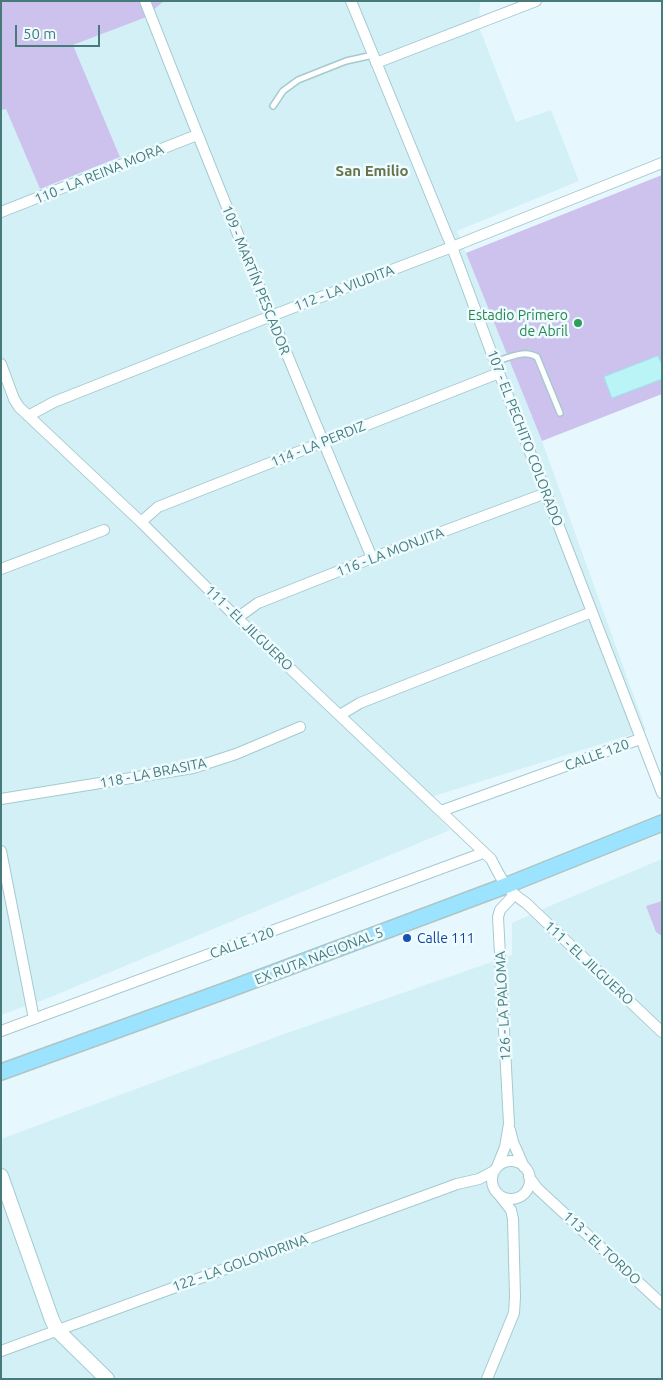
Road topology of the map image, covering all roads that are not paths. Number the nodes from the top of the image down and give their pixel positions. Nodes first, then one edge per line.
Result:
1 (145, 1) edge
2 (351, 1) edge
3 (536, 1) edge
4 (374, 59) junction
5 (273, 106) dead end
6 (197, 135) junction
7 (662, 163) edge
8 (1, 212) edge
9 (452, 247) junction
10 (271, 316) junction
11 (495, 362) junction
12 (1, 364) edge
13 (499, 373) junction
14 (560, 413) dead end
15 (28, 416) junction
16 (323, 442) junction
17 (546, 492) junction
18 (141, 522) junction
19 (104, 530) dead end
20 (372, 558) junction
21 (1, 570) edge
22 (592, 612) junction
23 (237, 618) junction
24 (340, 715) junction
25 (300, 727) dead end
26 (640, 739) junction
27 (659, 778) edge
28 (662, 793) edge
29 (1, 799) edge
30 (441, 812) junction
31 (662, 823) edge
32 (1, 851) edge
33 (483, 853) junction
34 (510, 890) junction
35 (34, 1019) junction
36 (1, 1031) edge
37 (662, 1032) edge
38 (1, 1072) edge
39 (509, 1124) junction
40 (524, 1167) junction
41 (496, 1169) junction
42 (1, 1176) edge
43 (529, 1177) junction
44 (479, 1179) junction
45 (492, 1185) junction
46 (541, 1192) junction
47 (523, 1194) junction
48 (500, 1196) junction
49 (512, 1219) junction
50 (662, 1304) edge
51 (57, 1330) junction
52 (1, 1351) edge
53 (107, 1379) edge
54 (487, 1379) edge

1 - 6 street, 109 - MARTÍN PESCADOR
2 - 4 street, 107 - EL PECHITO COLORADO
3 - 4 street
4 - 5 lane
4 - 9 street, 107 - EL PECHITO COLORADO
6 - 8 street, 110 - LA REINA MORA
6 - 10 street, 109 - MARTÍN PESCADOR
7 - 9 street, 112 - LA VIUDITA
9 - 10 street, 112 - LA VIUDITA
9 - 11 street, 107 - EL PECHITO COLORADO
10 - 15 street, 112 - LA VIUDITA
10 - 16 street, 109 - MARTÍN PESCADOR
11 - 13 street, 107 - EL PECHITO COLORADO
11 - 14 lane
12 - 15 street, 111 - EL JILGUERO
13 - 16 street, 114 - LA PERDIZ
13 - 17 street, 107 - EL PECHITO COLORADO
15 - 18 street, 111 - EL JILGUERO
16 - 18 street, 114 - LA PERDIZ
16 - 20 street, 109 - MARTÍN PESCADOR
17 - 20 street, 116 - LA MONJITA
17 - 22 street, 107 - EL PECHITO COLORADO
18 - 23 street, 111 - EL JILGUERO
19 - 21 street
20 - 23 street, 116 - LA MONJITA
22 - 24 street
22 - 26 street, 107 - EL PECHITO COLORADO
23 - 24 street, 111 - EL JILGUERO
24 - 30 street, 111 - EL JILGUERO
25 - 29 street, 118 - LA BRASITA
26 - 27 street, 107 - EL PECHITO COLORADO
26 - 30 street, CALLE 120
27 - 28 street, 107 - EL PECHITO COLORADO
30 - 33 street, 111 - EL JILGUERO
31 - 34 main road, EX RUTA NACIONAL 5
32 - 35 street
33 - 34 street, 111 - EL JILGUERO
33 - 35 street, CALLE 120
34 - 37 street, 111 - EL JILGUERO
34 - 38 main road, EX RUTA NACIONAL 5
34 - 39 street, 126 - LA PALOMA
35 - 36 street, CALLE 120
39 - 40 street, 126 - LA PALOMA
39 - 41 street, 126 - LA PALOMA
40 - 41 street
40 - 43 street
41 - 44 street, 122 - LA GOLONDRINA
41 - 45 street
42 - 51 street
43 - 46 street, 113 - EL TORDO
43 - 47 street
44 - 45 street
44 - 51 street, 122 - LA GOLONDRINA
45 - 48 street
46 - 47 street
46 - 50 street, 113 - EL TORDO
47 - 48 street
47 - 49 street
48 - 49 street
49 - 54 street
51 - 52 street, 122 - LA GOLONDRINA
51 - 53 street

